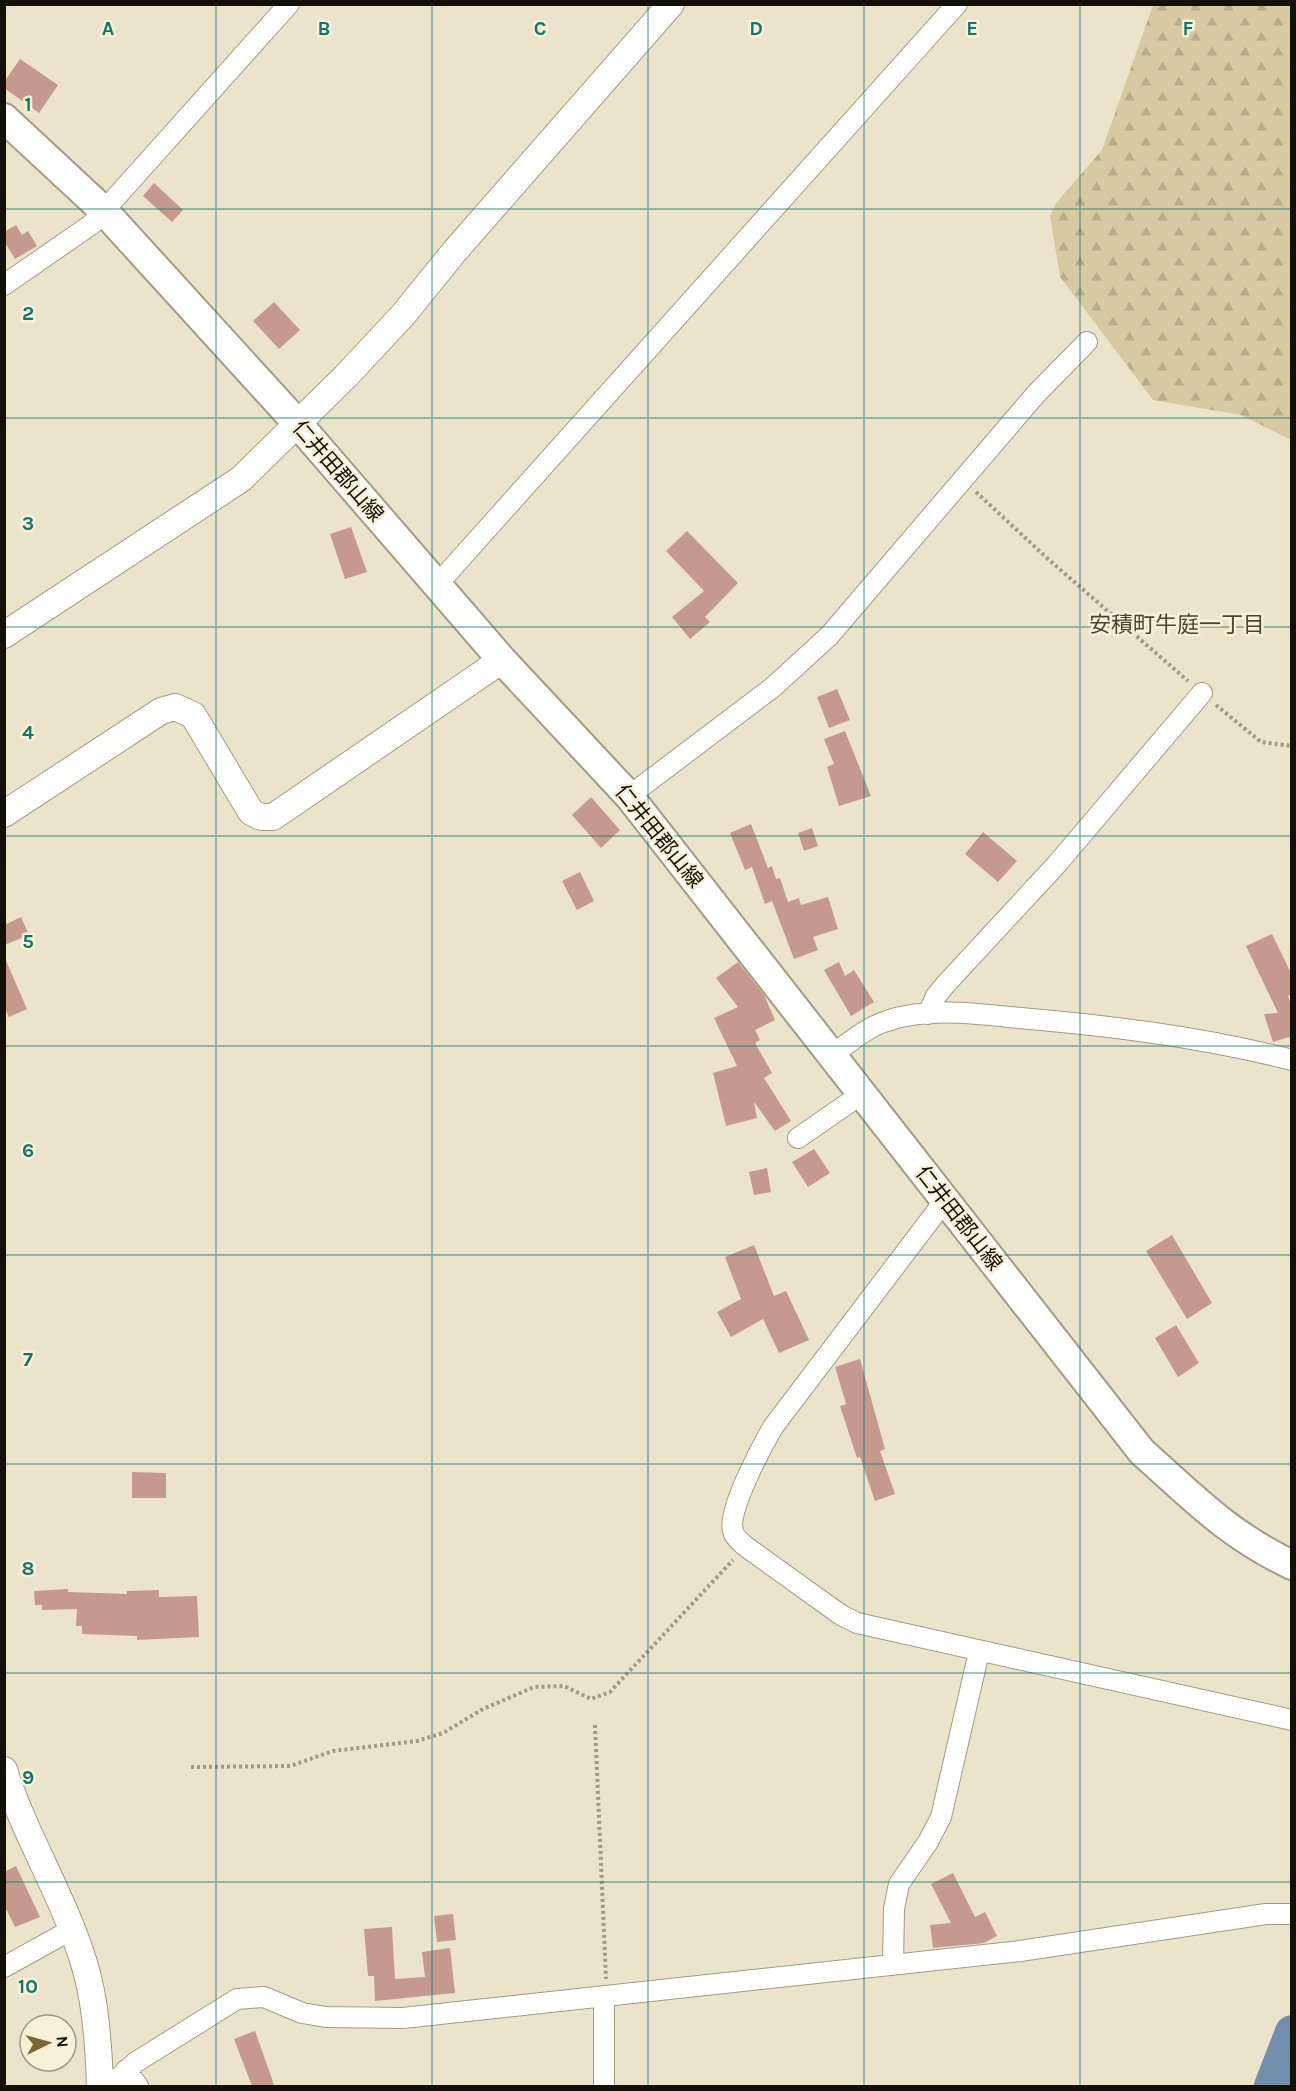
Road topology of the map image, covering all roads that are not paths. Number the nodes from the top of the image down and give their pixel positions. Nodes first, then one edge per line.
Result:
1 (289, 4) edge
2 (671, 4) edge
3 (957, 4) edge
4 (4, 118) edge
5 (103, 210) junction
6 (4, 285) edge
7 (1087, 342) dead end
8 (298, 424) junction
9 (436, 586) junction
10 (4, 635) edge
11 (502, 660) junction
12 (1202, 693) road end
13 (629, 796) junction
14 (4, 814) edge
15 (928, 1014) junction
16 (833, 1054) junction
17 (1292, 1060) edge
18 (862, 1093) junction
19 (798, 1138) dead end
20 (946, 1199) junction
21 (1292, 1564) edge
22 (979, 1652) junction
23 (1292, 1720) edge
24 (4, 1770) edge
25 (1292, 1914) edge
26 (71, 1930) junction
27 (893, 1965) junction
28 (4, 1967) edge
29 (603, 1996) junction
30 (126, 2070) junction
31 (100, 2086) edge
32 (138, 2086) edge
33 (604, 2086) edge

1 - 5 street
2 - 8 street
3 - 9 street
4 - 5 main road, 仁井田郡山線
5 - 6 street
5 - 8 main road, 仁井田郡山線
7 - 13 street
8 - 9 main road, 仁井田郡山線
8 - 10 street
9 - 11 main road, 仁井田郡山線
11 - 13 main road, 仁井田郡山線
11 - 14 street
12 - 15 street
13 - 16 main road, 仁井田郡山線
15 - 16 street
15 - 17 street
16 - 18 main road, 仁井田郡山線
18 - 19 street
18 - 20 main road, 仁井田郡山線
20 - 21 main road, 仁井田郡山線
20 - 22 street
22 - 23 street
22 - 27 street
24 - 26 street
25 - 27 street
26 - 28 street
26 - 31 street
27 - 29 street
29 - 30 street
29 - 33 street
30 - 31 street
30 - 32 street

